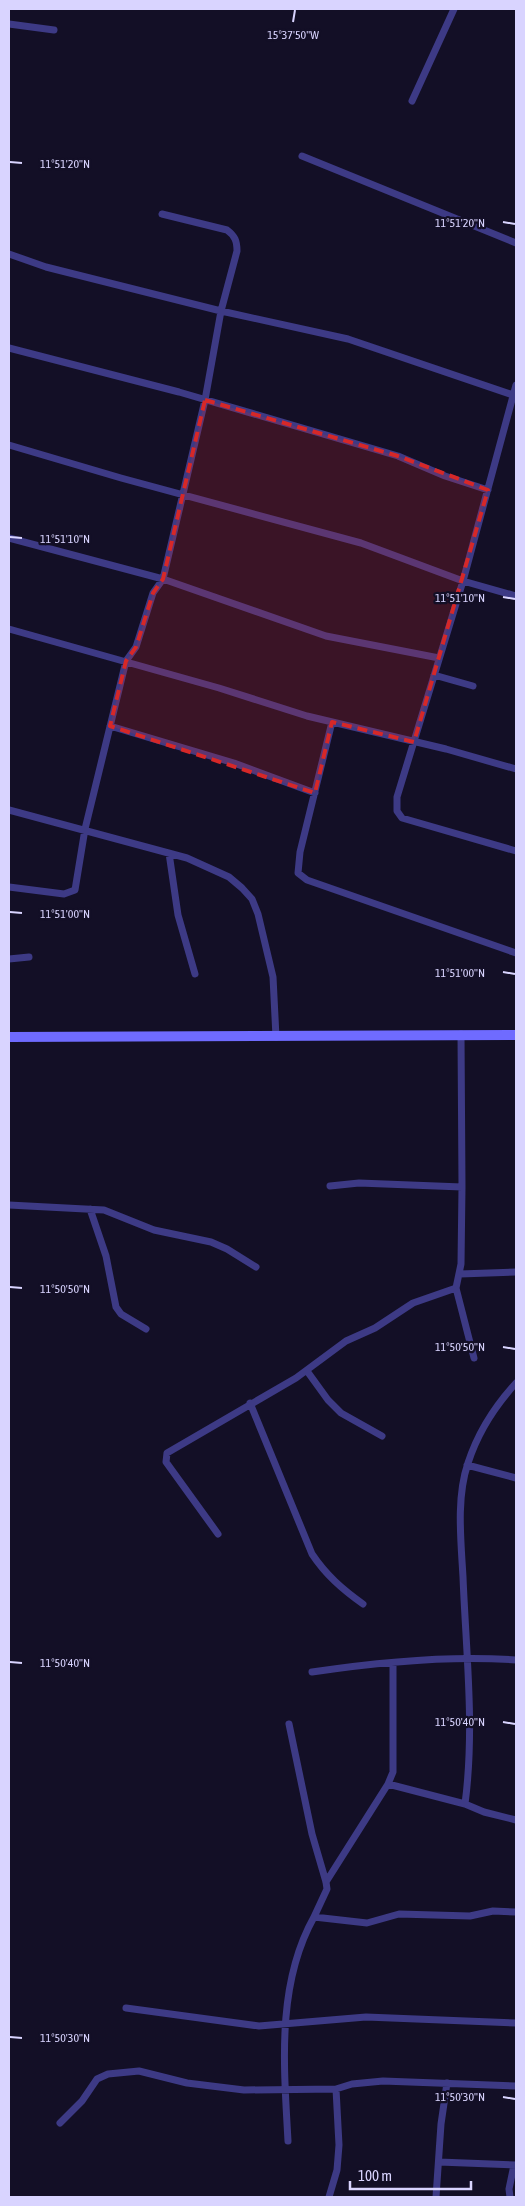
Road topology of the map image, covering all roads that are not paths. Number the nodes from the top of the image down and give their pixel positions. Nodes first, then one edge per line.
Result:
1 (454, 9) edge
2 (9, 24) edge
3 (54, 30) dead end
4 (412, 101) dead end
5 (302, 156) dead end
6 (162, 214) dead end
7 (516, 243) edge
8 (9, 254) edge
9 (220, 311) junction
10 (9, 348) edge
11 (516, 385) edge
12 (515, 396) edge
13 (205, 400) junction
14 (9, 444) edge
15 (488, 490) junction
16 (184, 496) junction
17 (9, 538) edge
18 (163, 579) junction
19 (463, 581) junction
20 (516, 596) edge
21 (9, 629) edge
22 (439, 658) junction
23 (126, 661) junction
24 (434, 675) junction
25 (473, 686) dead end
26 (332, 722) junction
27 (110, 726) junction
28 (414, 742) junction
29 (516, 769) edge
30 (315, 793) junction
31 (9, 810) edge
32 (85, 829) junction
33 (516, 850) edge
34 (169, 853) junction
35 (9, 887) edge
36 (516, 953) edge
37 (29, 957) dead end
38 (9, 959) edge
39 (195, 974) dead end
40 (461, 1034) junction
41 (516, 1035) edge
42 (9, 1037) edge
43 (276, 1037) junction
44 (330, 1186) dead end
45 (462, 1187) junction
46 (9, 1205) edge
47 (90, 1209) junction
48 (256, 1268) dead end
49 (516, 1272) edge
50 (460, 1274) junction
51 (456, 1288) junction
52 (146, 1329) dead end
53 (474, 1358) dead end
54 (307, 1371) junction
55 (516, 1383) edge
56 (250, 1403) junction
57 (382, 1436) dead end
58 (467, 1465) junction
59 (516, 1478) edge
60 (218, 1534) dead end
61 (362, 1604) dead end
62 (466, 1659) junction
63 (516, 1660) edge
64 (393, 1663) junction
65 (312, 1672) dead end
66 (289, 1724) dead end
67 (388, 1784) junction
68 (465, 1804) junction
69 (516, 1820) edge
70 (326, 1882) junction
71 (516, 1912) edge
72 (314, 1917) junction
73 (126, 2008) dead end
74 (516, 2023) edge
75 (284, 2024) junction
76 (446, 2083) junction
77 (516, 2086) edge
78 (336, 2089) junction
79 (285, 2091) junction
80 (60, 2123) dead end
81 (288, 2141) dead end
82 (439, 2162) junction
83 (515, 2165) edge
84 (329, 2197) edge
85 (436, 2197) edge
86 (510, 2197) edge

1 - 4 street
2 - 3 street
5 - 7 street
6 - 9 street
8 - 9 street
9 - 12 street
9 - 13 street
10 - 13 street
11 - 12 street
12 - 15 street
13 - 15 street
13 - 16 street
14 - 16 street
15 - 19 street
16 - 18 street
16 - 19 street
17 - 18 street
18 - 22 street
18 - 23 street
19 - 20 street
19 - 22 street
21 - 23 street
22 - 24 street
23 - 26 street
23 - 27 street
24 - 25 street
24 - 28 street
26 - 28 street
26 - 30 street
27 - 30 street
27 - 32 street
28 - 29 street
28 - 33 street
30 - 36 street
31 - 32 street
32 - 34 street
32 - 35 street
34 - 39 street
34 - 43 street
37 - 38 street
40 - 41 main road
40 - 43 main road
40 - 45 street
42 - 43 main road
44 - 45 street
45 - 50 street
46 - 47 street
47 - 48 street
47 - 52 street
49 - 50 street
50 - 51 street
51 - 53 street
51 - 54 street
54 - 56 street
54 - 57 street
55 - 58 street
56 - 60 street
56 - 61 street
58 - 59 street
58 - 62 street
62 - 63 street
62 - 64 street
62 - 68 street
64 - 65 street
64 - 67 street
66 - 70 street
67 - 68 street
67 - 70 street
68 - 69 street
70 - 72 street
71 - 72 street
72 - 75 street
73 - 75 street
74 - 75 street
75 - 79 street
76 - 77 street
76 - 78 street
76 - 82 street
78 - 79 street
78 - 84 street
79 - 80 street
79 - 81 street
82 - 83 street
82 - 85 street
83 - 86 street

